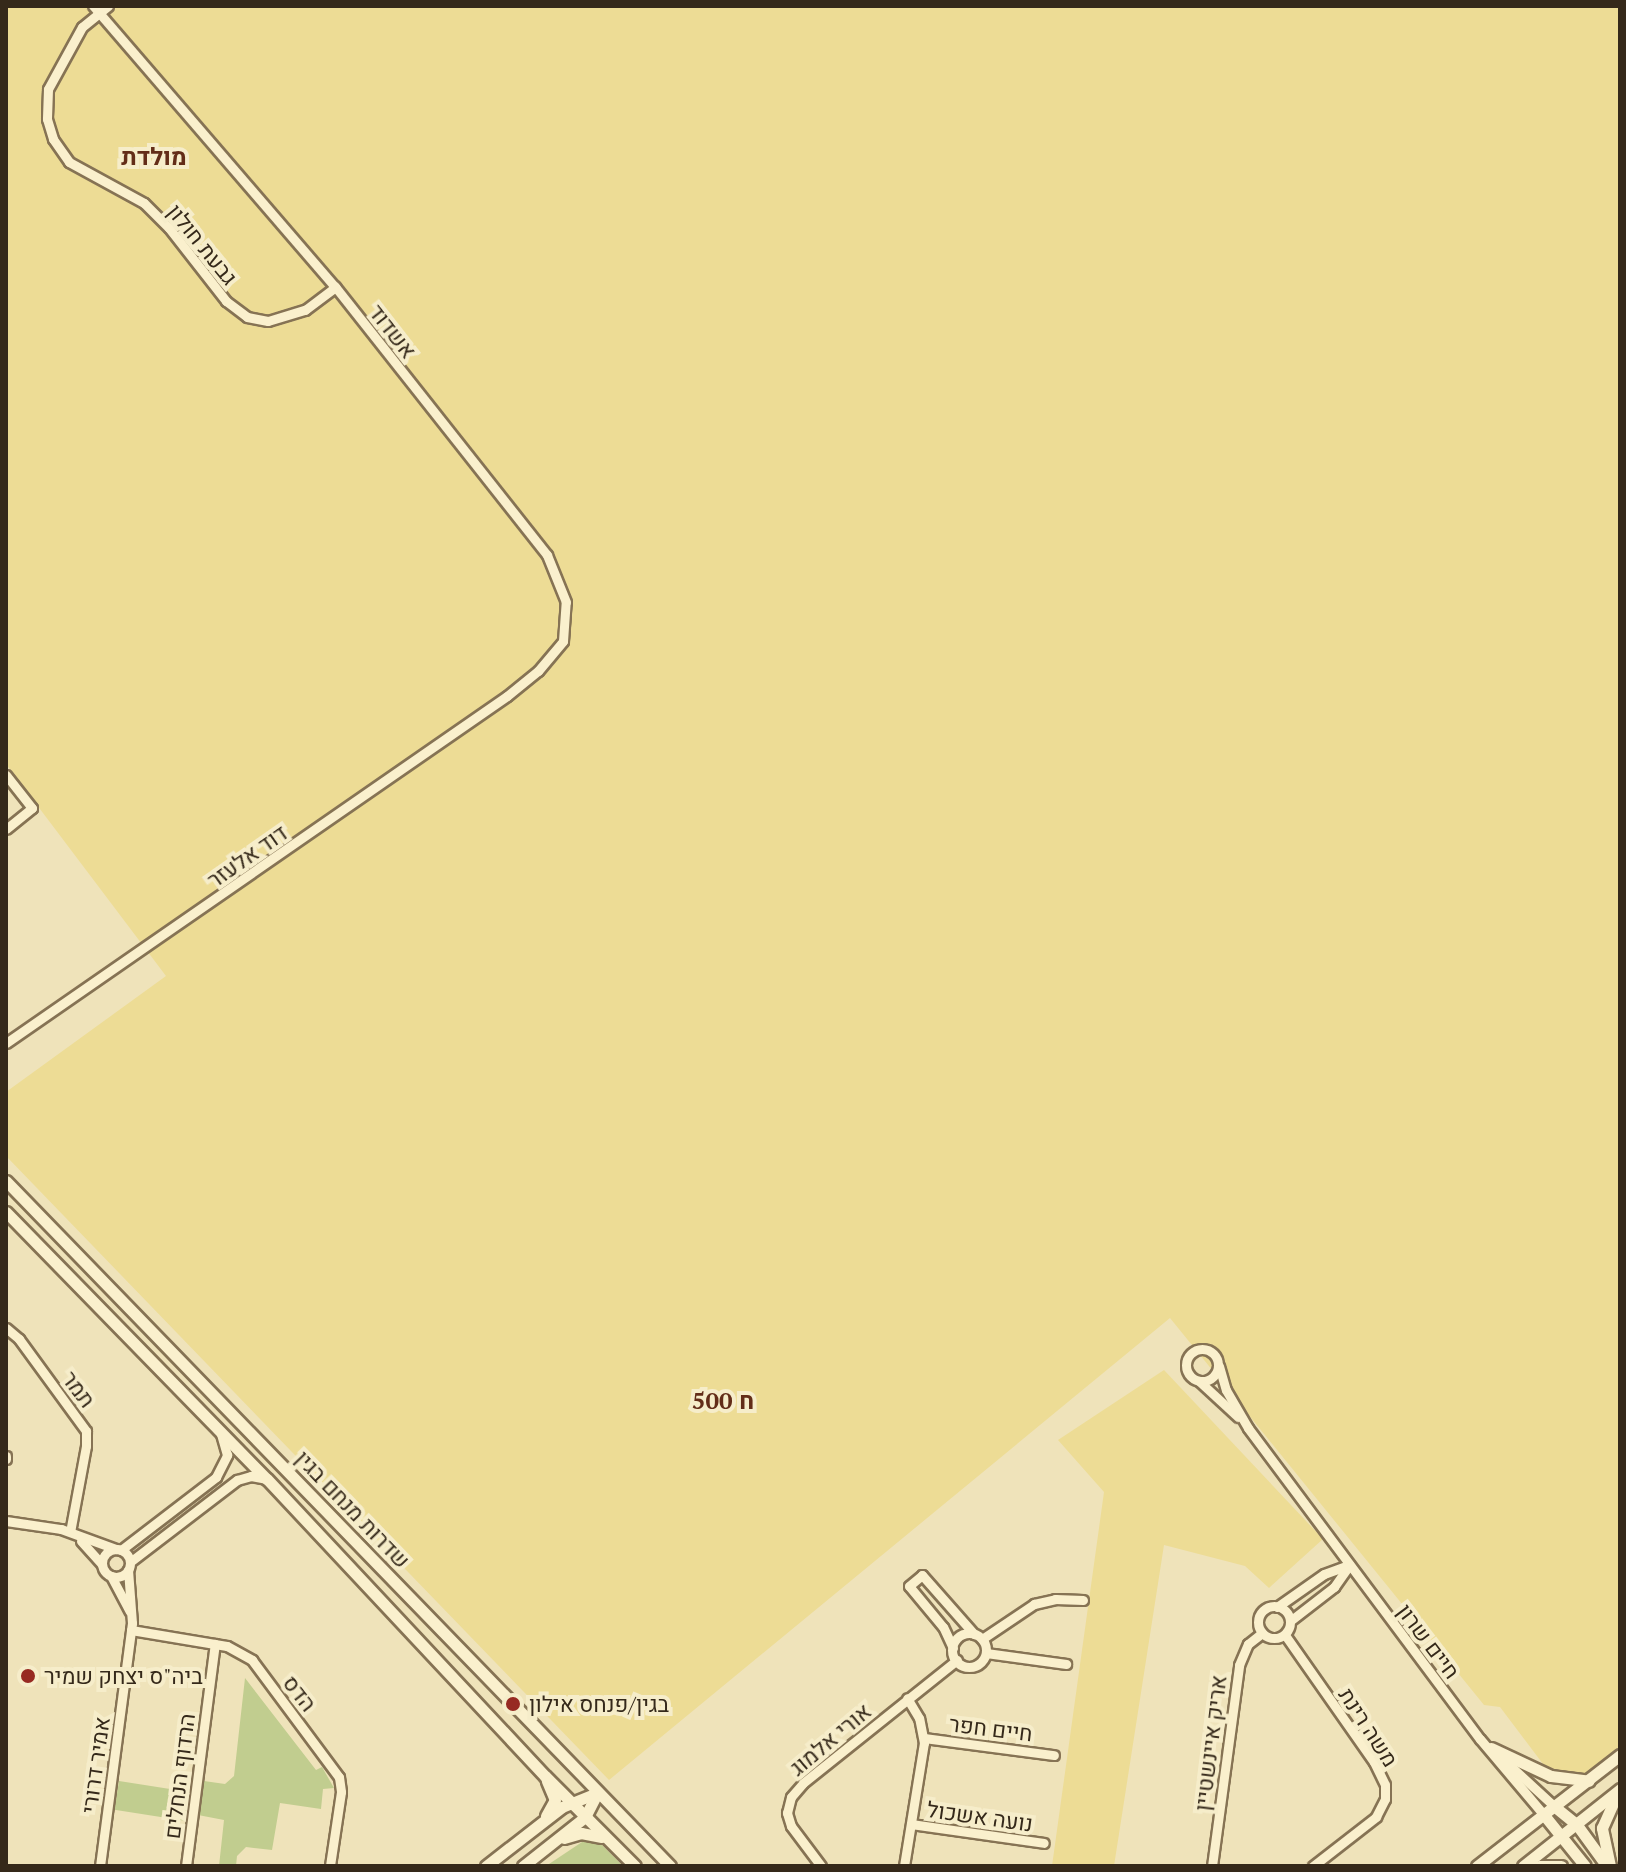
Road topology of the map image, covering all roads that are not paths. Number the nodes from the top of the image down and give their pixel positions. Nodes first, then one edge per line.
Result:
1 (100, 8) edge
2 (335, 287) junction
3 (507, 696) joint
4 (6, 775) edge
5 (6, 829) edge
6 (6, 1043) edge
7 (6, 1181) edge
8 (6, 1212) edge
9 (6, 1328) edge
10 (1219, 1366) junction
11 (1196, 1380) junction
12 (218, 1428) junction
13 (1248, 1428) junction
14 (270, 1482) junction
15 (6, 1521) edge
16 (70, 1532) junction
17 (118, 1550) junction
18 (102, 1564) junction
19 (1349, 1565) junction
20 (129, 1566) junction
21 (111, 1576) junction
22 (1083, 1600) dead end
23 (1277, 1607) junction
24 (1290, 1621) junction
25 (132, 1626) junction
26 (1262, 1633) junction
27 (1285, 1635) junction
28 (978, 1636) junction
29 (215, 1644) junction
30 (953, 1648) junction
31 (986, 1653) junction
32 (957, 1660) junction
33 (1066, 1664) dead end
34 (907, 1698) junction
35 (924, 1738) junction
36 (1480, 1739) junction
37 (1491, 1748) junction
38 (1054, 1755) dead end
39 (1620, 1755) edge
40 (1609, 1767) junction
41 (545, 1776) junction
42 (1619, 1790) edge
43 (597, 1793) junction
44 (571, 1803) junction
45 (1555, 1807) junction
46 (1544, 1815) junction
47 (585, 1817) junction
48 (911, 1824) junction
49 (542, 1825) junction
50 (1577, 1825) junction
51 (1562, 1836) junction
52 (606, 1838) junction
53 (556, 1841) junction
54 (1044, 1843) dead end
55 (100, 1866) edge
56 (186, 1866) edge
57 (330, 1866) edge
58 (486, 1866) edge
59 (523, 1866) edge
60 (635, 1866) edge
61 (670, 1866) edge
62 (821, 1866) edge
63 (904, 1866) edge
64 (1212, 1866) edge
65 (1313, 1866) edge
66 (1477, 1866) edge
67 (1523, 1866) edge
68 (1539, 1866) edge
69 (1561, 1866) edge
70 (1585, 1866) edge
71 (1608, 1866) edge

1 - 2 street, אשדוד
1 - 2 street, גבעת חולון
2 - 3 street, אשדוד
3 - 6 street, דוד אלעזר
4 - 5 street
7 - 43 street, שדרות מנחם בגין
8 - 12 street, שדרות מנחם בגין
9 - 16 street, תמר
10 - 11 street
10 - 11 street
10 - 13 street, חיים שרון
11 - 13 street, חיים שרון
12 - 14 street, שדרות מנחם בגין
12 - 17 street
13 - 19 street, חיים שרון
14 - 20 street
14 - 41 street, שדרות מנחם בגין
15 - 16 street
16 - 17 street
16 - 18 street
17 - 18 street
17 - 20 street
18 - 21 street
19 - 23 street
19 - 24 street
19 - 36 street, חיים שרון
20 - 21 street
20 - 25 street, אמיר דרורי
21 - 25 street, אמיר דרורי
22 - 28 street
23 - 24 street
23 - 26 street
24 - 27 street
25 - 29 street, הדס
25 - 55 street, אמיר דרורי
26 - 27 street
26 - 64 street, אריק איינשטיין
27 - 65 street, משה רינת
28 - 30 street
28 - 30 street
28 - 31 street
29 - 56 street, הרדוף הנחלים
29 - 57 street, הדס
30 - 32 street
31 - 32 street
31 - 33 street
32 - 34 street, אורי אלמוג
34 - 35 street
34 - 62 street, אורי אלמוג
35 - 38 street, חיים חפר
35 - 48 street
36 - 37 street, חיים שרון
36 - 46 street, חיים שרון
37 - 40 street
37 - 45 street, חיים שרון
39 - 40 street
40 - 45 street
41 - 44 street, שדרות מנחם בגין
41 - 49 street
42 - 50 street
42 - 71 street
43 - 44 street
43 - 47 street
43 - 61 street, שדרות מנחם בגין
44 - 47 street, שדרות מנחם בגין
44 - 49 street
45 - 46 street
45 - 50 street
46 - 51 street
46 - 66 street
47 - 52 street, שדרות מנחם בגין
47 - 53 street
48 - 54 street, נועה אשכול
48 - 63 street
49 - 58 street
50 - 51 street
50 - 71 street
51 - 67 street
51 - 70 street
52 - 53 street
52 - 60 street, שדרות מנחם בגין
53 - 59 street
68 - 69 street

